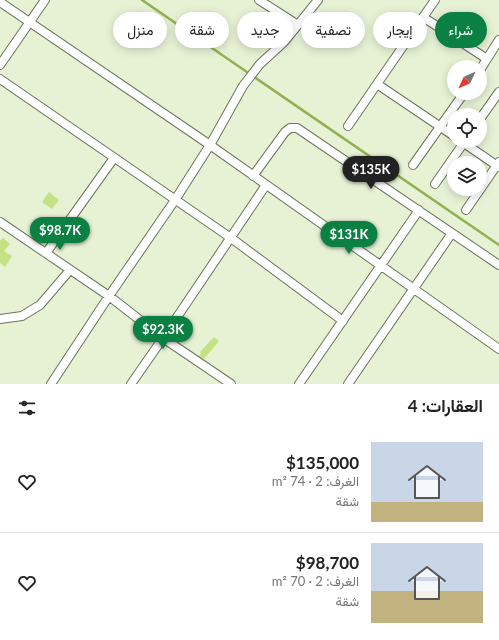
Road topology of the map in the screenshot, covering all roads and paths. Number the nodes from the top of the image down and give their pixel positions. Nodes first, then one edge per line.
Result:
1 (45, 0) edge
2 (259, 0) edge
3 (318, 0) edge
4 (435, 0) edge
5 (0, 2) edge
6 (427, 12) edge
7 (427, 20) edge
8 (30, 22) junction
9 (298, 25) junction
10 (499, 40) edge
11 (402, 48) edge
12 (488, 59) joint
13 (0, 65) edge
14 (0, 79) edge
15 (377, 84) junction
16 (499, 92) edge
17 (459, 100) edge
18 (487, 109) edge
19 (348, 126) dead end
20 (440, 126) junction
21 (447, 131) edge
22 (210, 145) junction
23 (459, 148) edge
24 (472, 148) edge
25 (114, 158) junction
26 (413, 165) dead end
27 (498, 165) edge
28 (253, 176) junction
29 (435, 184) dead end
30 (266, 185) junction
31 (175, 200) junction
32 (419, 210) junction
33 (466, 210) dead end
34 (0, 222) edge
35 (452, 233) junction
36 (231, 238) junction
37 (46, 253) junction
38 (499, 265) edge
39 (381, 266) junction
40 (70, 270) junction
41 (414, 288) junction
42 (109, 296) junction
43 (0, 319) edge
44 (343, 321) junction
45 (163, 338) junction
46 (499, 349) edge
47 (51, 384) edge
48 (131, 384) edge
49 (231, 384) edge
50 (299, 384) edge
51 (348, 384) edge

1 - 8 street
2 - 9 street
3 - 9 street
4 - 6 street
5 - 8 street
7 - 12 street
8 - 13 street
8 - 22 street
9 - 22 street
10 - 12 street
11 - 15 street
14 - 25 street
15 - 19 street
15 - 20 street
16 - 18 street
17 - 20 street
20 - 21 street
20 - 26 street
22 - 28 street
22 - 31 street
23 - 29 street
24 - 27 street
25 - 31 street
25 - 37 street
27 - 33 street
28 - 30 street
28 - 32 street
30 - 36 street
30 - 39 street
31 - 36 street
31 - 42 street
32 - 35 street
32 - 39 street
34 - 37 street
35 - 38 street
35 - 41 street
36 - 44 street
36 - 45 street
37 - 40 street
39 - 41 street
39 - 44 street
40 - 42 street
40 - 43 street
41 - 46 street
41 - 51 street
42 - 45 street
42 - 47 street
44 - 50 street
45 - 48 street
45 - 49 street

